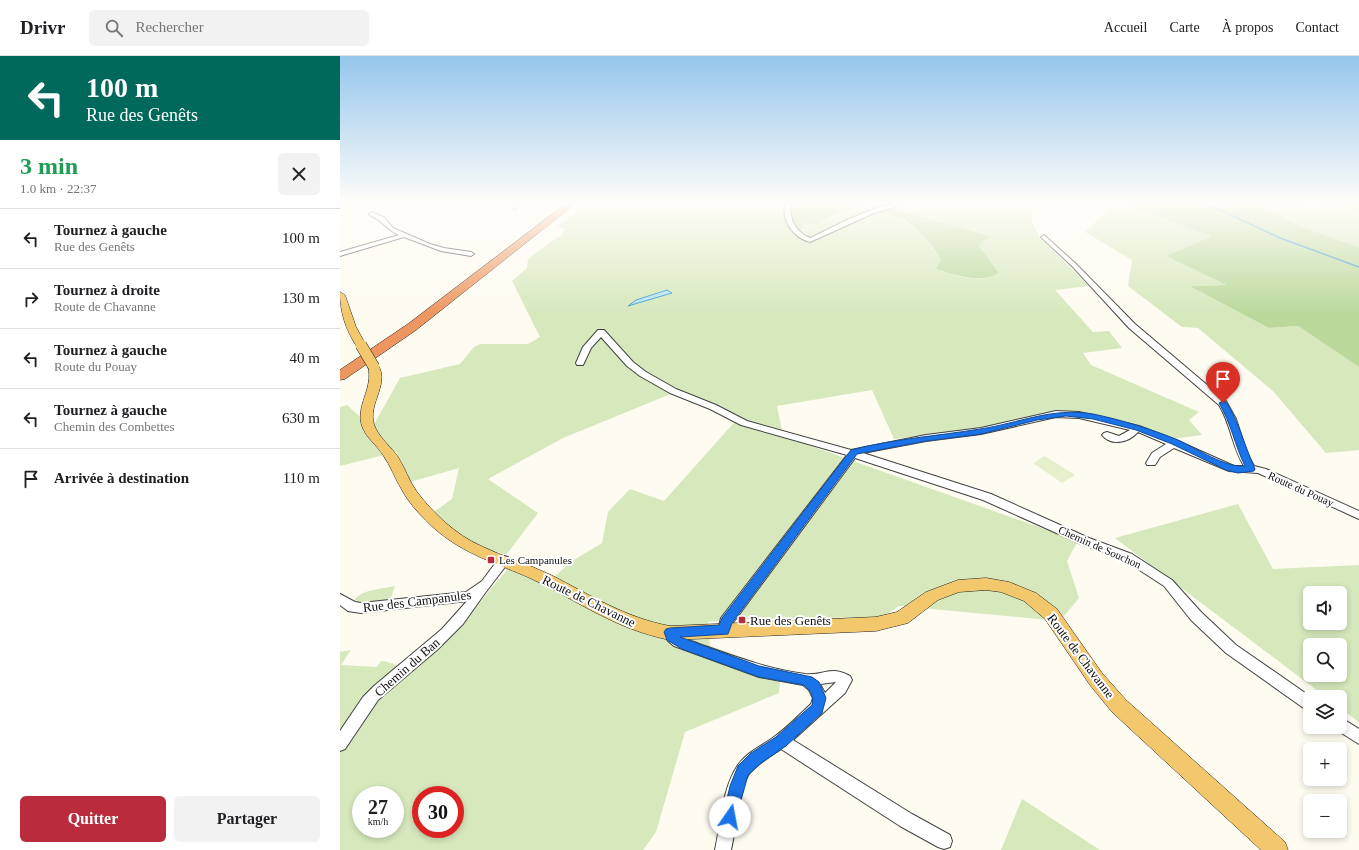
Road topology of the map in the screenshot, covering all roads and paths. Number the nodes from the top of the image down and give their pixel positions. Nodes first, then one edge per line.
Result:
1 (387, 240) edge
2 (416, 240) edge
3 (513, 240) edge
4 (524, 240) edge
5 (1047, 240) edge
6 (340, 254) edge
7 (471, 254) dead end
8 (340, 295) edge
9 (580, 363) dead end
10 (340, 367) edge
11 (340, 376) edge
12 (1136, 428) junction
13 (1107, 435) dead end
14 (1175, 442) junction
15 (852, 454) junction
16 (1150, 463) dead end
17 (1251, 469) junction
18 (1359, 515) edge
19 (504, 560) junction
20 (479, 592) junction
21 (340, 599) edge
22 (724, 630) junction
23 (670, 632) junction
24 (807, 680) junction
25 (1303, 699) edge
26 (817, 708) junction
27 (1347, 729) edge
28 (1359, 737) edge
29 (781, 741) junction
30 (340, 744) edge
31 (944, 841) dead end
32 (723, 850) edge
33 (1277, 850) edge

1 - 6 street
2 - 7 street
3 - 10 highway
4 - 11 highway
5 - 17 street
8 - 19 main road, Route de Chavanne, bridge
9 - 15 street, Chemin de Souchon
12 - 13 street
12 - 14 street, Route du Pouay
12 - 15 street, Route du Pouay
14 - 16 street
14 - 17 street, Route du Pouay
15 - 22 street
15 - 25 street, Chemin de Souchon
17 - 18 street, Route du Pouay
19 - 20 street, Rue des Campanules
19 - 23 main road, Route de Chavanne
20 - 21 street, Rue des Campanules
20 - 30 street, Chemin du Ban
22 - 23 main road, Route de Chavanne
22 - 33 main road, Route de Chavanne
23 - 24 street
24 - 26 street
24 - 26 street
26 - 29 street
27 - 28 street
29 - 31 street
29 - 32 street

